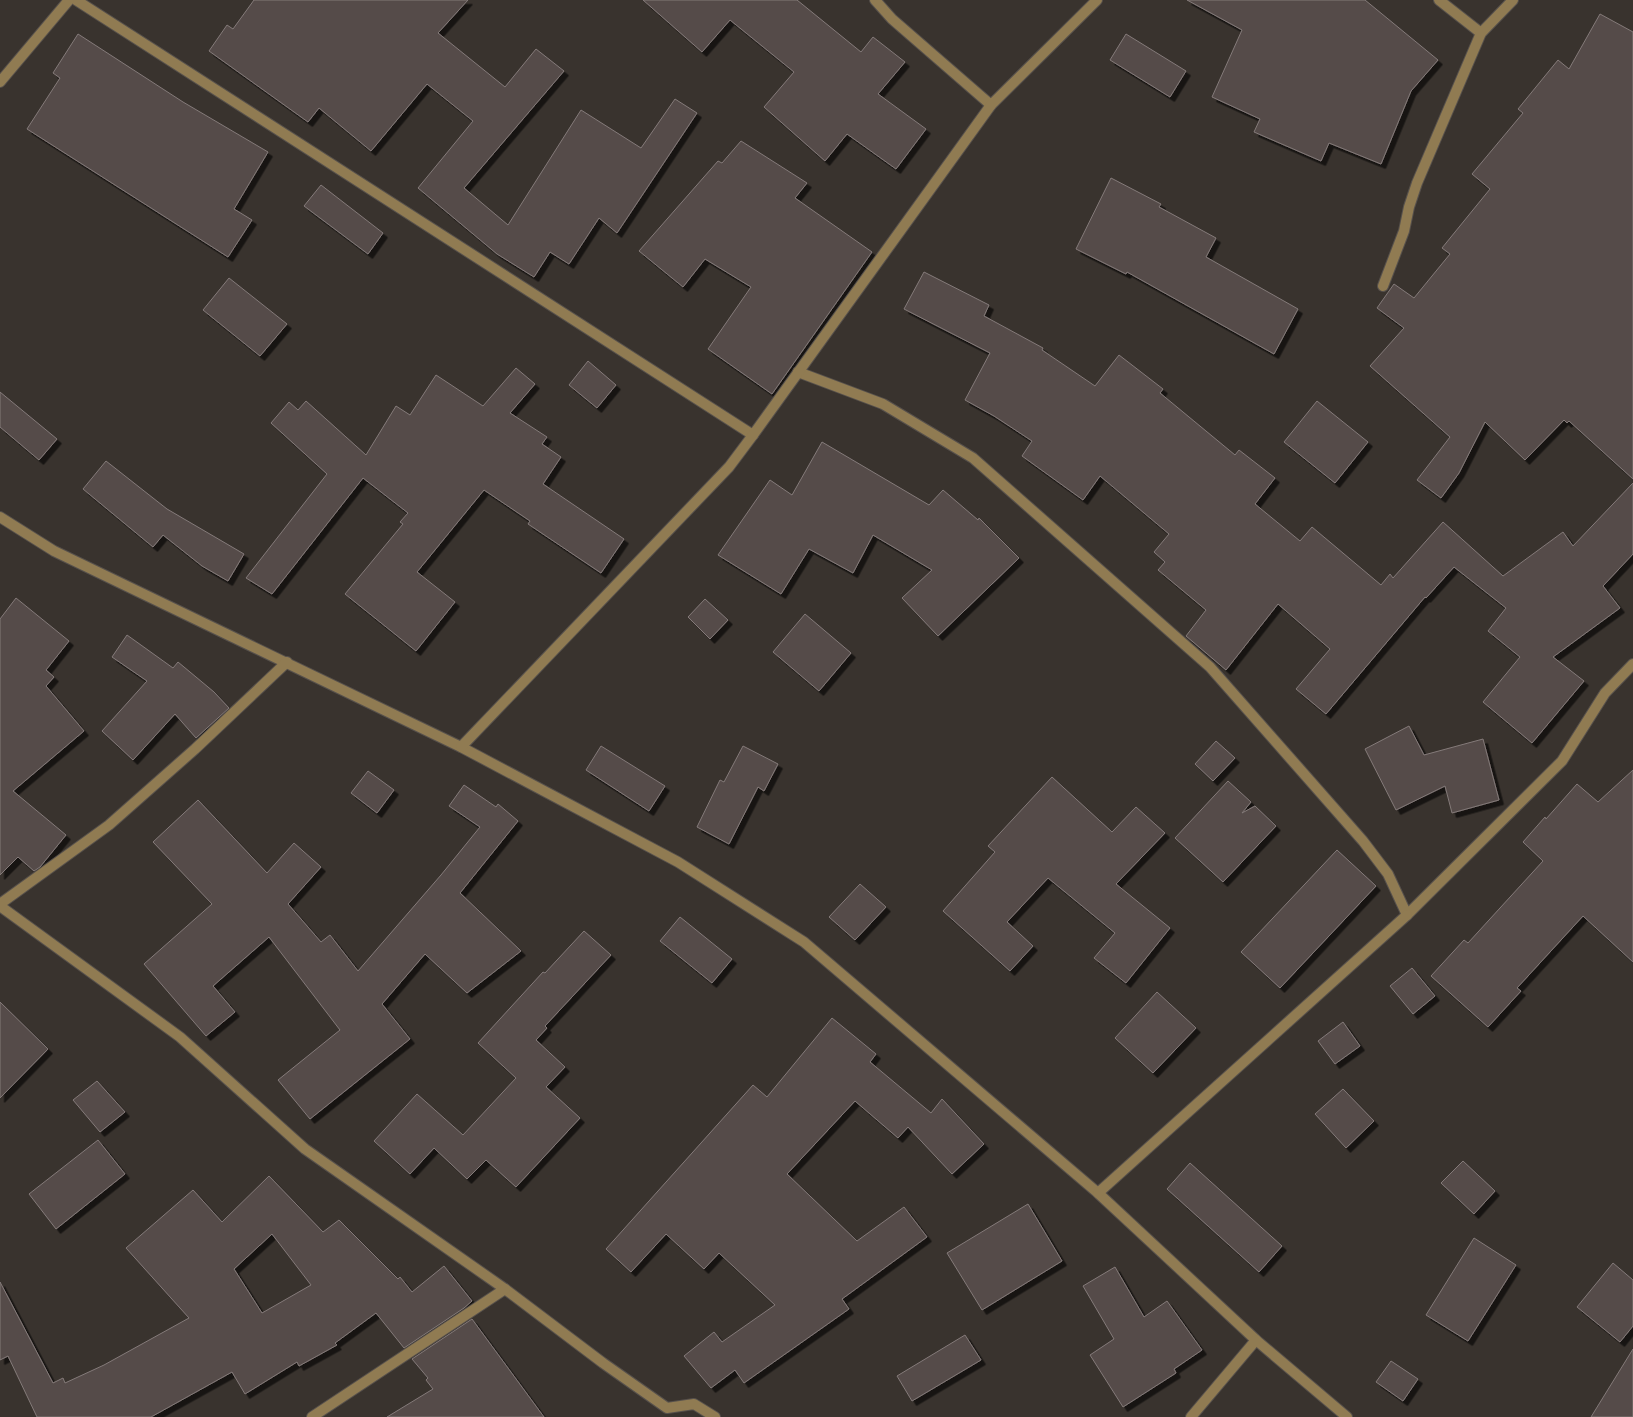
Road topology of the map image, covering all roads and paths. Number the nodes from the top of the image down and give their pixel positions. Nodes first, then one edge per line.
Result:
1 (69, 0) edge
2 (76, 0) edge
3 (875, 0) edge
4 (1097, 0) edge
5 (1439, 0) edge
6 (1513, 0) edge
7 (1481, 33) junction
8 (0, 82) edge
9 (991, 105) junction
10 (1383, 286) dead end
11 (798, 372) junction
12 (753, 436) junction
13 (0, 517) edge
14 (287, 662) junction
15 (1633, 664) edge
16 (461, 747) junction
17 (0, 905) edge
18 (1407, 914) junction
19 (1098, 1193) junction
20 (505, 1289) junction
21 (1256, 1340) junction
22 (312, 1417) edge
23 (715, 1417) edge
24 (1191, 1417) edge
25 (1347, 1417) edge

1 - 8 street
2 - 12 street
3 - 9 street
4 - 9 street
5 - 7 street
6 - 7 street
7 - 10 street
9 - 11 street
11 - 12 street
11 - 18 street
12 - 16 street
13 - 14 street
14 - 16 street
14 - 17 street
15 - 18 street
16 - 19 street
17 - 20 street
18 - 19 street
19 - 21 street
20 - 22 street
20 - 23 street
21 - 24 street
21 - 25 street

